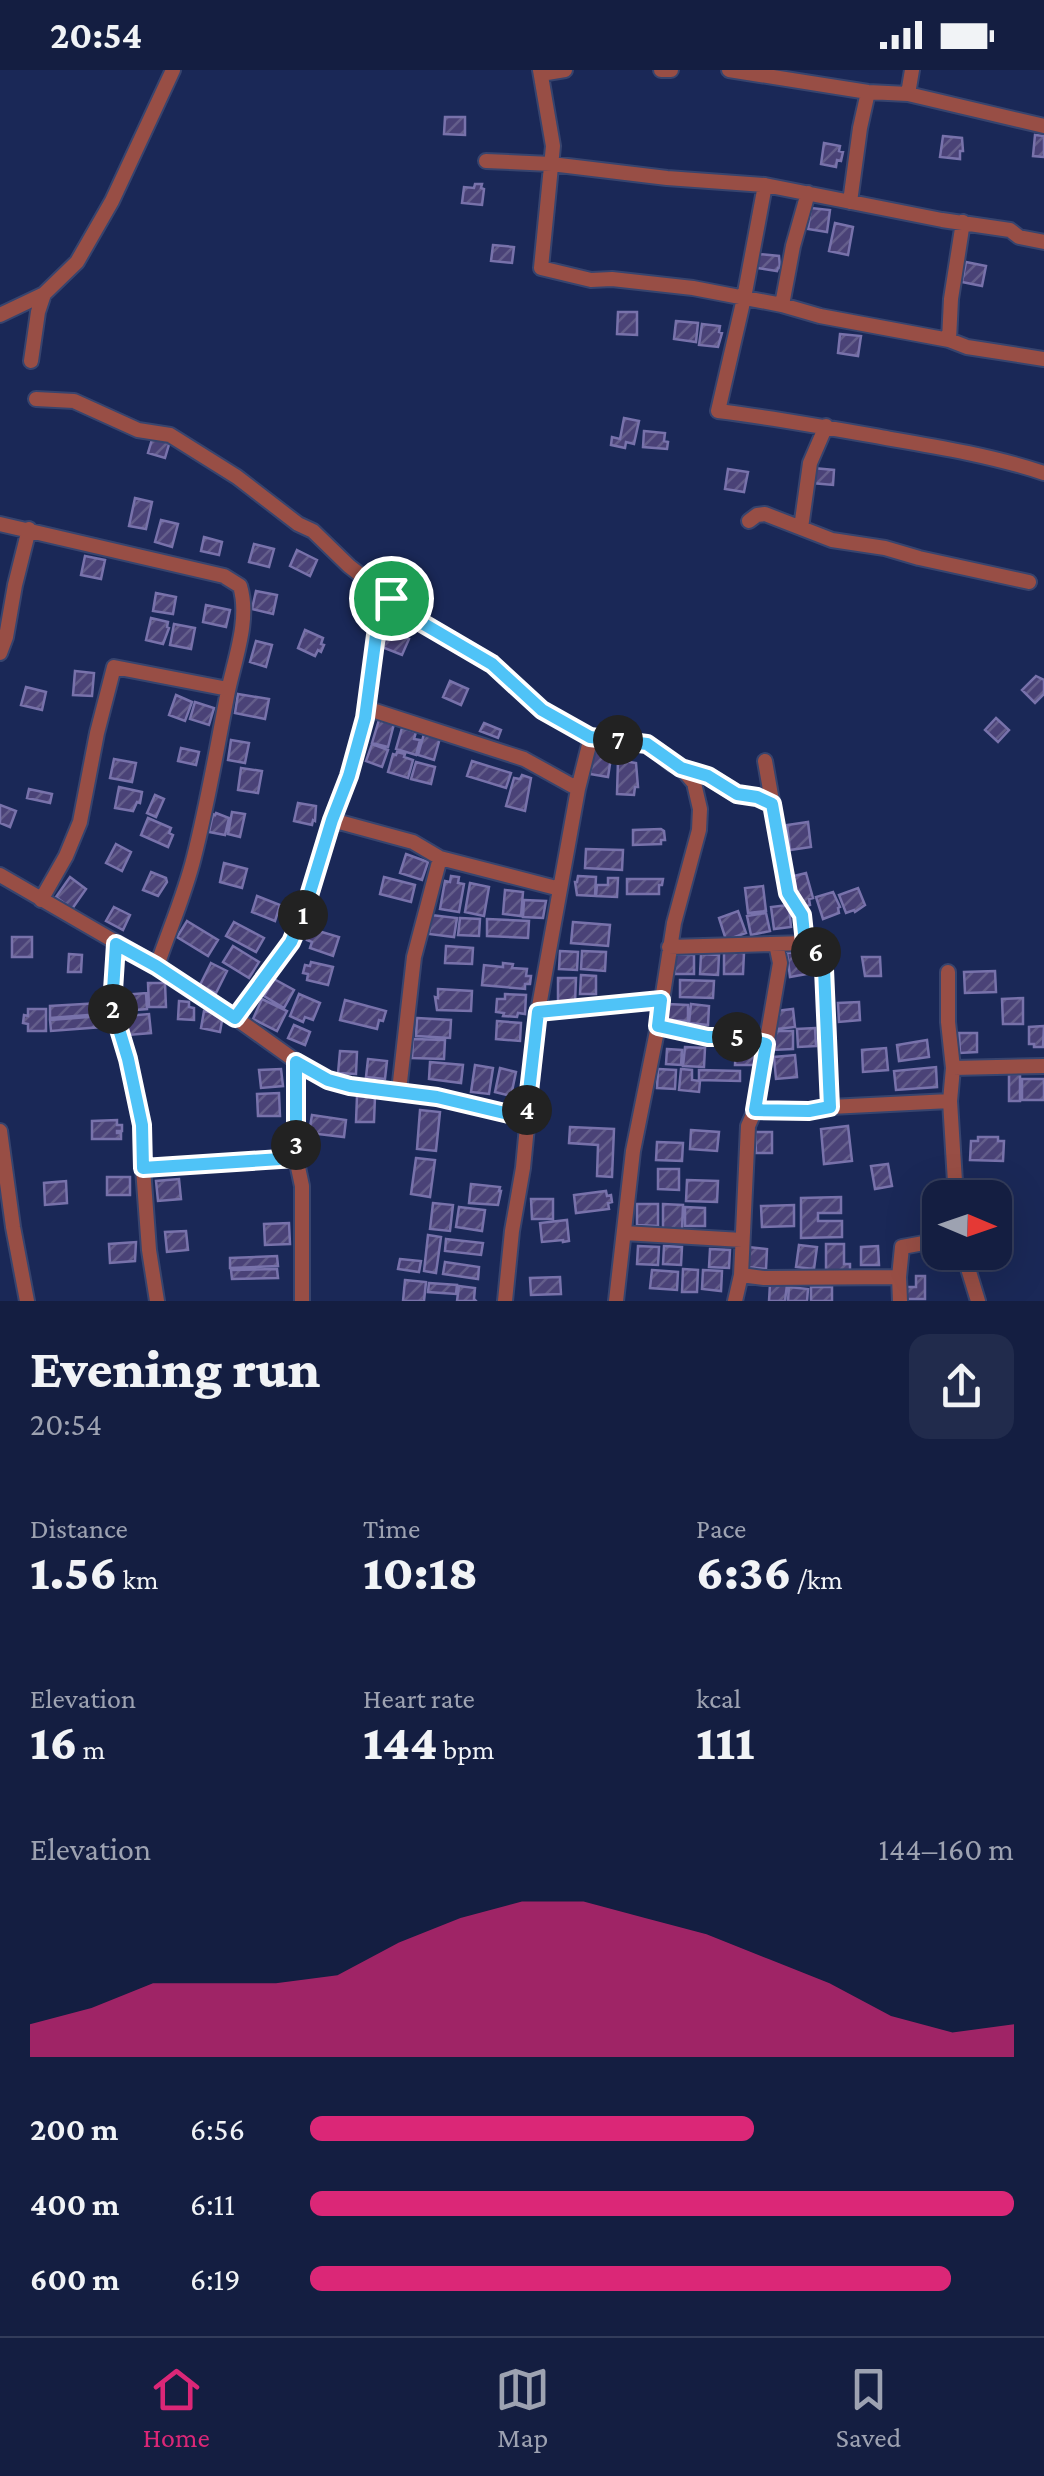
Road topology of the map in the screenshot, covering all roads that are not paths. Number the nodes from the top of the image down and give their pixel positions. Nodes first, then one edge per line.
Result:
1 (173, 70) edge
2 (565, 70) edge
3 (661, 70) edge
4 (671, 70) edge
5 (729, 70) edge
6 (912, 70) edge
7 (541, 72) edge
8 (868, 92) junction
9 (908, 94) junction
10 (1044, 126) edge
11 (486, 161) dead end
12 (551, 164) junction
13 (765, 185) junction
14 (808, 193) junction
15 (850, 202) junction
16 (963, 222) junction
17 (1044, 242) edge
18 (44, 294) junction
19 (744, 298) junction
20 (782, 305) junction
21 (0, 315) edge
22 (948, 340) junction
23 (1044, 360) edge
24 (31, 361) dead end
25 (36, 398) dead end
26 (826, 426) junction
27 (1044, 472) edge
28 (749, 521) dead end
29 (0, 524) edge
30 (801, 528) junction
31 (29, 529) junction
32 (402, 582) dead end
33 (1029, 582) dead end
34 (391, 598) junction
35 (0, 653) edge
36 (228, 690) junction
37 (366, 708) junction
38 (590, 737) junction
39 (765, 761) dead end
40 (681, 768) junction
41 (578, 790) junction
42 (772, 804) junction
43 (332, 820) junction
44 (440, 858) junction
45 (0, 875) edge
46 (560, 889) junction
47 (41, 900) junction
48 (805, 943) junction
49 (116, 944) junction
50 (776, 944) junction
51 (669, 947) junction
52 (156, 966) junction
53 (948, 972) dead end
54 (661, 1000) junction
55 (538, 1012) junction
56 (235, 1018) junction
57 (658, 1026) junction
58 (766, 1044) junction
59 (296, 1062) junction
60 (1044, 1066) edge
61 (954, 1068) junction
62 (399, 1091) junction
63 (950, 1100) junction
64 (830, 1107) junction
65 (755, 1110) junction
66 (526, 1118) junction
67 (0, 1131) edge
68 (2, 1154) edge
69 (296, 1158) junction
70 (143, 1168) junction
71 (955, 1180) edge
72 (624, 1232) junction
73 (742, 1240) junction
74 (922, 1244) edge
75 (969, 1270) edge
76 (740, 1275) junction
77 (899, 1277) junction
78 (28, 1301) edge
79 (157, 1301) edge
80 (302, 1301) edge
81 (504, 1301) edge
82 (616, 1301) edge
83 (735, 1301) edge
84 (900, 1301) edge
85 (978, 1301) edge

1 - 18 street
2 - 7 street
3 - 4 street
5 - 8 street
6 - 9 street
7 - 12 street
8 - 9 street
8 - 15 street
9 - 10 street
11 - 12 street
12 - 13 street
12 - 19 street
13 - 14 street
13 - 19 street
14 - 15 street
14 - 20 street
15 - 16 street
16 - 17 street
16 - 22 street
18 - 21 street
18 - 24 street
19 - 20 street
19 - 26 street
20 - 22 street
22 - 23 street
25 - 34 street
26 - 27 street
26 - 30 street
28 - 30 street
29 - 31 street
30 - 33 street
31 - 35 street
31 - 36 street
32 - 34 street
34 - 37 street
34 - 38 street
36 - 47 street
36 - 52 street
37 - 41 street
37 - 43 street
38 - 40 street
38 - 41 street
39 - 42 street
40 - 42 street
40 - 51 street
41 - 46 street
42 - 48 street
43 - 44 street
43 - 56 street
44 - 46 street
44 - 62 street
45 - 47 street
46 - 55 street
47 - 49 street
48 - 50 street
48 - 64 street
49 - 52 street
49 - 70 street
50 - 51 street
50 - 58 street
51 - 54 street
52 - 56 street
53 - 61 street
54 - 55 street
54 - 57 street
55 - 66 street
56 - 59 street
57 - 58 street
57 - 72 street
58 - 65 street
59 - 62 street
59 - 69 street
60 - 61 street
61 - 63 street
62 - 66 street
63 - 64 street
63 - 71 street
64 - 65 street
65 - 73 street
66 - 81 street
67 - 68 street
68 - 78 street
69 - 70 street
69 - 80 street
70 - 79 street
72 - 73 street
72 - 82 street
73 - 76 street
74 - 77 street
75 - 85 street
76 - 77 street
76 - 83 street
77 - 84 street

